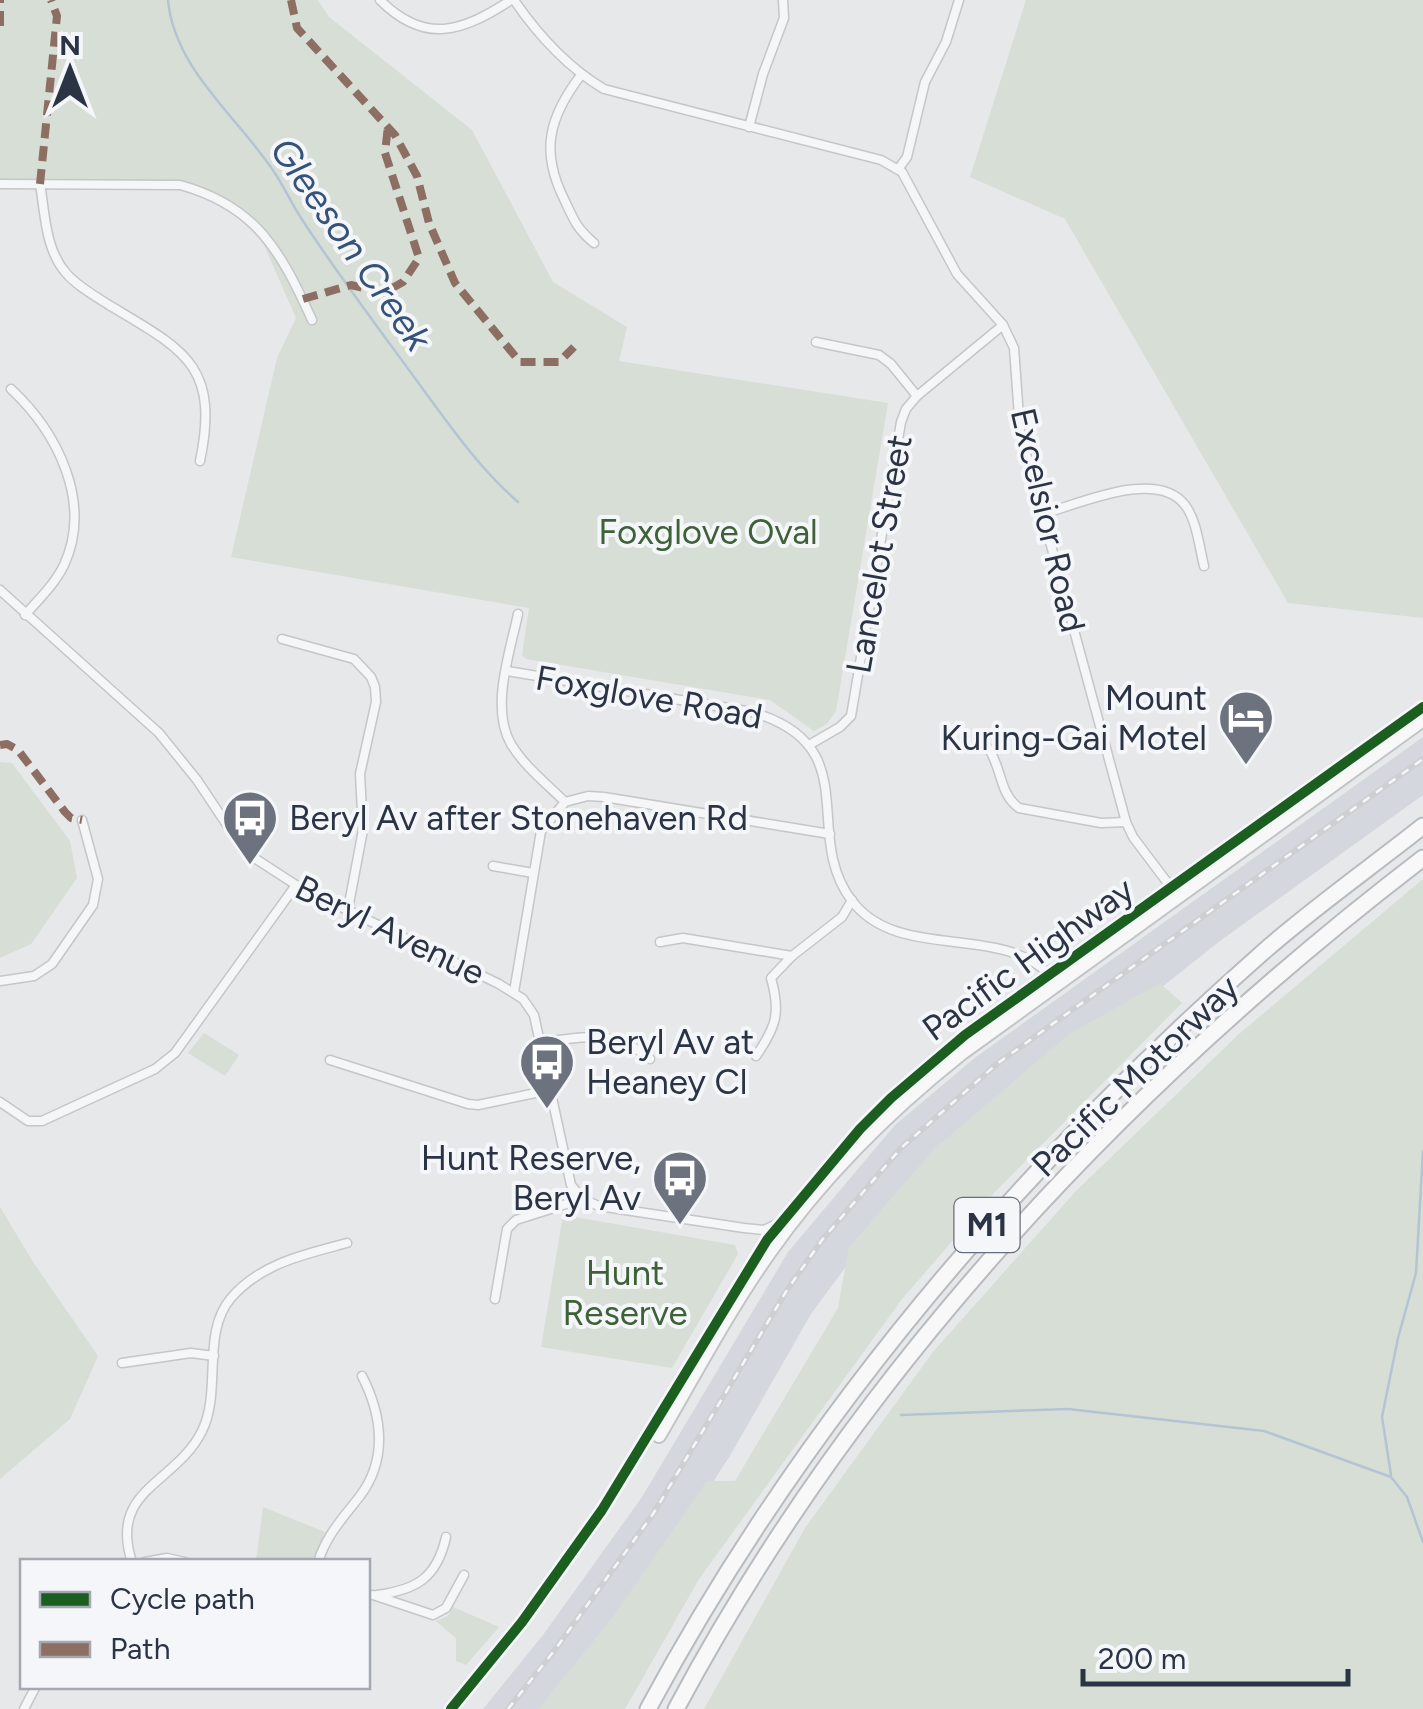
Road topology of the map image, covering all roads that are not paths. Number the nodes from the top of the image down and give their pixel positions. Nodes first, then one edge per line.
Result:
1 (380, 0) edge
2 (512, 0) edge
3 (783, 0) edge
4 (958, 0) edge
5 (581, 76) junction
6 (749, 127) junction
7 (899, 168) junction
8 (0, 184) edge
9 (40, 184) junction
10 (594, 243) dead end
11 (312, 320) dead end
12 (1003, 325) junction
13 (816, 342) dead end
14 (11, 389) dead end
15 (917, 396) junction
16 (200, 461) dead end
17 (1042, 514) junction
18 (1204, 566) dead end
19 (0, 590) edge
20 (518, 614) dead end
21 (25, 615) junction
22 (282, 640) dead end
23 (506, 671) junction
24 (1423, 707) edge
25 (1423, 720) edge
26 (809, 745) junction
27 (988, 748) dead end
28 (564, 802) junction
29 (82, 820) dead end
30 (1126, 822) junction
31 (1423, 826) edge
32 (830, 834) junction
33 (1423, 858) edge
34 (493, 866) dead end
35 (534, 873) junction
36 (296, 885) junction
37 (1176, 893) junction
38 (852, 900) junction
39 (348, 909) junction
40 (660, 942) dead end
41 (792, 956) junction
42 (1054, 979) junction
43 (0, 981) edge
44 (514, 992) junction
45 (541, 1044) junction
46 (756, 1056) dead end
47 (330, 1060) dead end
48 (650, 1060) dead end
49 (550, 1090) junction
50 (0, 1102) edge
51 (582, 1199) junction
52 (784, 1219) junction
53 (744, 1228) junction
54 (348, 1243) dead end
55 (750, 1266) junction
56 (495, 1299) dead end
57 (214, 1356) junction
58 (122, 1363) dead end
59 (362, 1376) dead end
60 (446, 1537) dead end
61 (131, 1559) edge
62 (319, 1559) edge
63 (464, 1576) dead end
64 (370, 1595) edge
65 (451, 1709) edge
66 (462, 1709) edge
67 (648, 1709) edge
68 (676, 1709) edge

1 - 2 street
2 - 5 street
3 - 6 street
4 - 7 street
5 - 6 street
5 - 10 street
6 - 7 street
7 - 12 street, Excelsior Road
8 - 9 street
9 - 11 street
9 - 16 street
12 - 15 street, Lancelot Street
12 - 17 street, Excelsior Road
13 - 15 street
14 - 21 street
15 - 26 street, Lancelot Street
17 - 18 street
17 - 30 street, Excelsior Road
19 - 21 street, Beryl Avenue
20 - 23 street
21 - 36 street, Beryl Avenue
22 - 39 street
23 - 26 street, Foxglove Road
23 - 28 street
24 - 37 main road, Pacific Highway
25 - 37 main road, Pacific Highway
26 - 32 street, Foxglove Road
27 - 30 street
28 - 32 street
28 - 35 street
29 - 43 street
30 - 37 street, Excelsior Road
31 - 67 highway, Pacific Motorway / M1
32 - 38 street, Foxglove Road
33 - 68 highway, Pacific Motorway / M1
34 - 35 street
35 - 44 street
36 - 39 street, Beryl Avenue
36 - 50 street
37 - 42 main road, Pacific Highway
38 - 41 street
38 - 42 street
39 - 44 street, Beryl Avenue
40 - 41 street
41 - 46 street
42 - 52 main road, Pacific Highway
42 - 66 main road, Pacific Highway
44 - 45 street, Beryl Avenue
45 - 48 street
45 - 49 street, Beryl Avenue
47 - 49 street
49 - 51 street, Beryl Avenue
51 - 53 street
51 - 56 street
52 - 53 street
52 - 55 main road, Pacific Highway
53 - 55 street
54 - 57 street
55 - 65 main road, Pacific Highway
57 - 58 street
57 - 61 street
59 - 62 street
60 - 64 street
63 - 64 street

